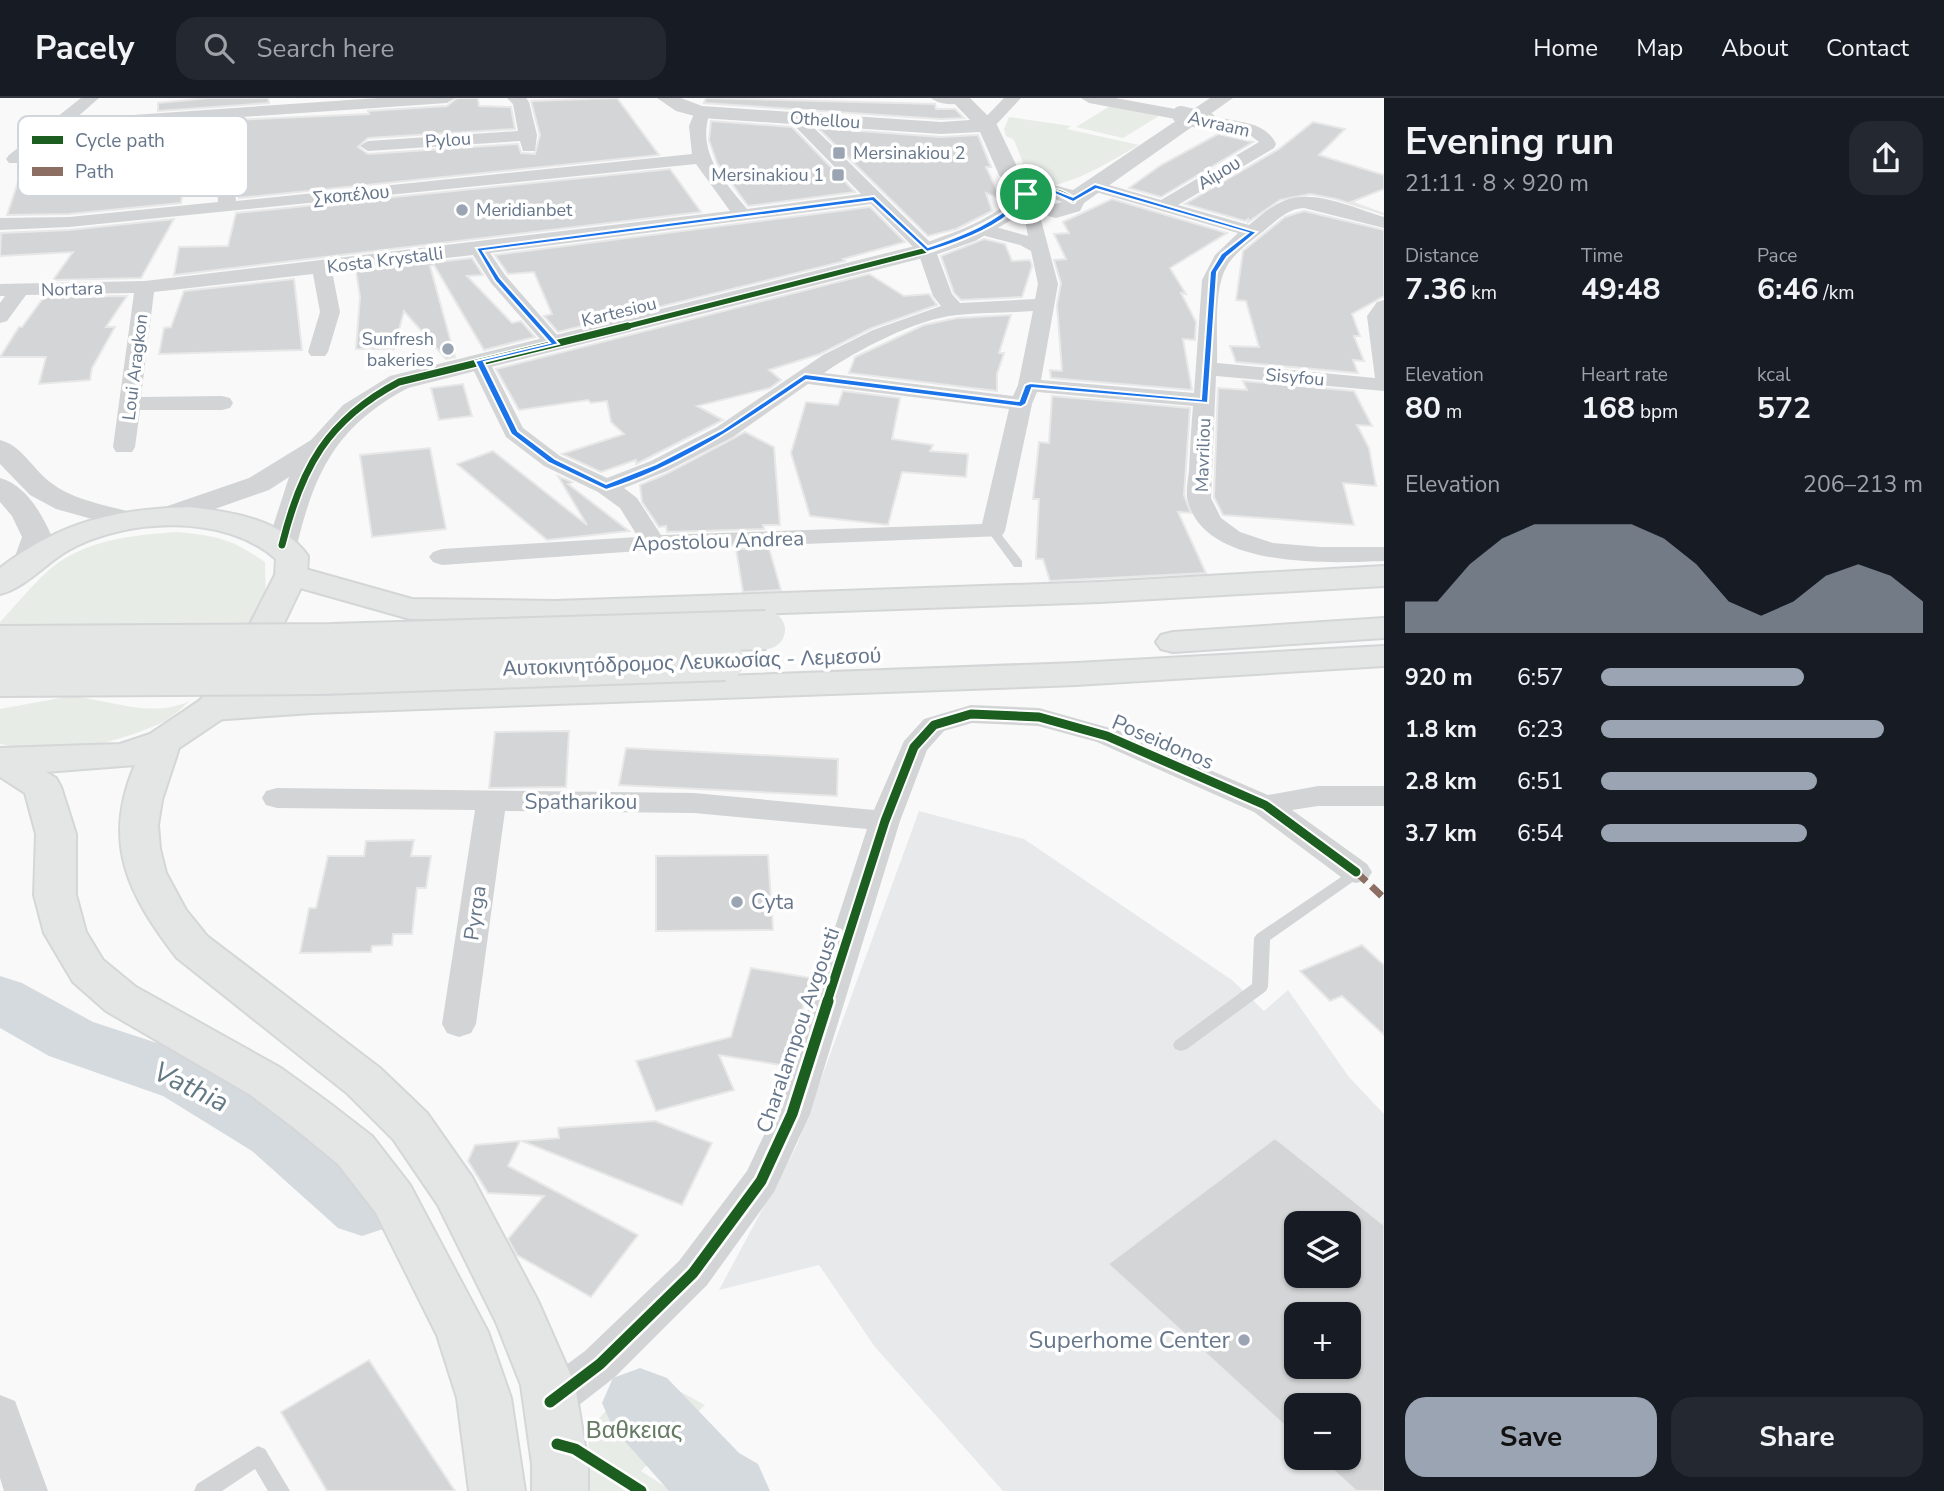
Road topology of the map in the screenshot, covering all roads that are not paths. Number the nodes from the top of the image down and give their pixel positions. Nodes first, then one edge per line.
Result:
1 (91, 98) edge
2 (447, 98) edge
3 (515, 98) edge
4 (667, 98) edge
5 (939, 98) edge
6 (960, 98) edge
7 (1013, 98) edge
8 (1090, 98) edge
9 (1223, 98) edge
10 (293, 104) edge
11 (702, 112) junction
12 (220, 114) joint
13 (68, 116) edge
14 (190, 116) edge
15 (795, 118) junction
16 (987, 125) junction
17 (364, 132) junction
18 (1265, 137) joint
19 (18, 157) edge
20 (701, 158) junction
21 (15, 159) dead end
22 (1125, 167) junction
23 (1095, 186) junction
24 (226, 196) edge
25 (874, 198) junction
26 (1063, 201) junction
27 (1028, 205) junction
28 (227, 206) junction
29 (1163, 206) junction
30 (743, 214) junction
31 (1384, 223) edge
32 (0, 224) edge
33 (992, 232) junction
34 (1253, 232) junction
35 (967, 236) junction
36 (1040, 248) junction
37 (478, 249) junction
38 (927, 250) junction
39 (322, 267) junction
40 (145, 287) junction
41 (9, 290) edge
42 (1044, 305) junction
43 (1384, 306) edge
44 (955, 309) junction
45 (0, 317) edge
46 (555, 344) junction
47 (318, 352) dead end
48 (480, 361) junction
49 (1207, 369) junction
50 (1384, 375) edge
51 (805, 377) junction
52 (1384, 385) edge
53 (1026, 395) junction
54 (1205, 401) junction
55 (222, 403) dead end
56 (131, 404) junction
57 (322, 444) junction
58 (124, 447) dead end
59 (0, 448) edge
60 (0, 486) edge
61 (606, 487) junction
62 (164, 517) junction
63 (128, 520) junction
64 (993, 531) junction
65 (654, 543) junction
66 (1384, 554) edge
67 (442, 557) dead end
68 (286, 560) junction
69 (29, 562) junction
70 (1017, 564) dead end
71 (1384, 576) edge
72 (0, 584) edge
73 (1384, 601) edge
74 (1384, 628) edge
75 (0, 645) edge
76 (1384, 656) edge
77 (0, 677) edge
78 (212, 709) junction
79 (934, 725) joint
80 (163, 741) junction
81 (2, 761) edge
82 (1384, 796) edge
83 (277, 799) dead end
84 (491, 802) junction
85 (1265, 805) junction
86 (885, 821) junction
87 (1356, 872) joint
88 (458, 1024) dead end
89 (1181, 1045) dead end
90 (550, 1402) junction
91 (0, 1415) edge
92 (26, 1491) edge
93 (204, 1491) edge
94 (280, 1491) edge
95 (497, 1491) edge
96 (560, 1491) edge

1 - 13 street
2 - 17 street
3 - 17 street, Pylou
4 - 11 street, Othellou
5 - 6 street
6 - 16 street
7 - 16 street
8 - 18 street, Avraam, bridge
9 - 22 street
10 - 12 street
10 - 17 street
11 - 15 street, Othellou
11 - 20 street
12 - 14 street
15 - 16 street, Othellou
15 - 25 street
16 - 27 street
18 - 29 street, Αίμου
19 - 21 street
20 - 28 street, Σκοπέλου
20 - 30 street
22 - 23 street
22 - 26 street
23 - 26 street
23 - 29 street, Αίμου
24 - 28 street
25 - 30 street, Kosta Krystalli
25 - 38 street
26 - 27 street, Kartesiou
27 - 33 street, Kartesiou
27 - 35 street, Kartesiou
27 - 36 street
28 - 32 street, Σκοπέλου
29 - 34 street, Αίμου
30 - 37 street, Kosta Krystalli
31 - 34 street, Mavriliou
33 - 35 street, Kartesiou
33 - 36 street
34 - 49 street, Mavriliou
35 - 38 street, Kartesiou
36 - 42 street
37 - 39 street, Kosta Krystalli
37 - 46 street
38 - 44 street
38 - 46 street, Kartesiou
39 - 40 street, Kosta Krystalli
39 - 47 street
40 - 41 street, Nortara
40 - 56 street, Loui Aragkon
41 - 45 street
42 - 44 street
42 - 53 street
43 - 50 street
44 - 51 street
46 - 48 street, Kartesiou
48 - 57 street, Kartesiou
48 - 61 street
49 - 52 street, Sisyfou
49 - 54 street, Mavriliou
51 - 53 street
51 - 61 street
53 - 54 street
53 - 64 street
54 - 66 street, Mavriliou
55 - 56 street
56 - 58 street, Loui Aragkon
57 - 62 street, Kartesiou
57 - 68 street, Kartesiou
59 - 63 street
60 - 69 street
61 - 65 street
62 - 63 main road
62 - 68 main road
63 - 69 main road
64 - 65 street, Apostolou Andrea
64 - 70 lane
65 - 67 street, Apostolou Andrea
68 - 71 main road
68 - 78 main road
69 - 72 main road
73 - 75 main road, Αυτοκινητόδρομος Λευκωσίας - Λεμεσού, bridge
74 - 77 main road, Αυτοκινητόδρομος Λευκωσίας - Λεμεσού, bridge
76 - 78 main road
78 - 80 main road
79 - 85 street, Poseidonos
79 - 86 street, Charalampou Avgousti
80 - 81 main road
80 - 90 main road
81 - 95 main road
82 - 85 street
83 - 84 street, Spatharikou
84 - 86 street, Spatharikou
84 - 88 street, Pyrga
85 - 87 street, Poseidonos
86 - 90 street, Charalampou Avgousti
87 - 89 lane
90 - 96 main road
91 - 92 street
93 - 94 lane

